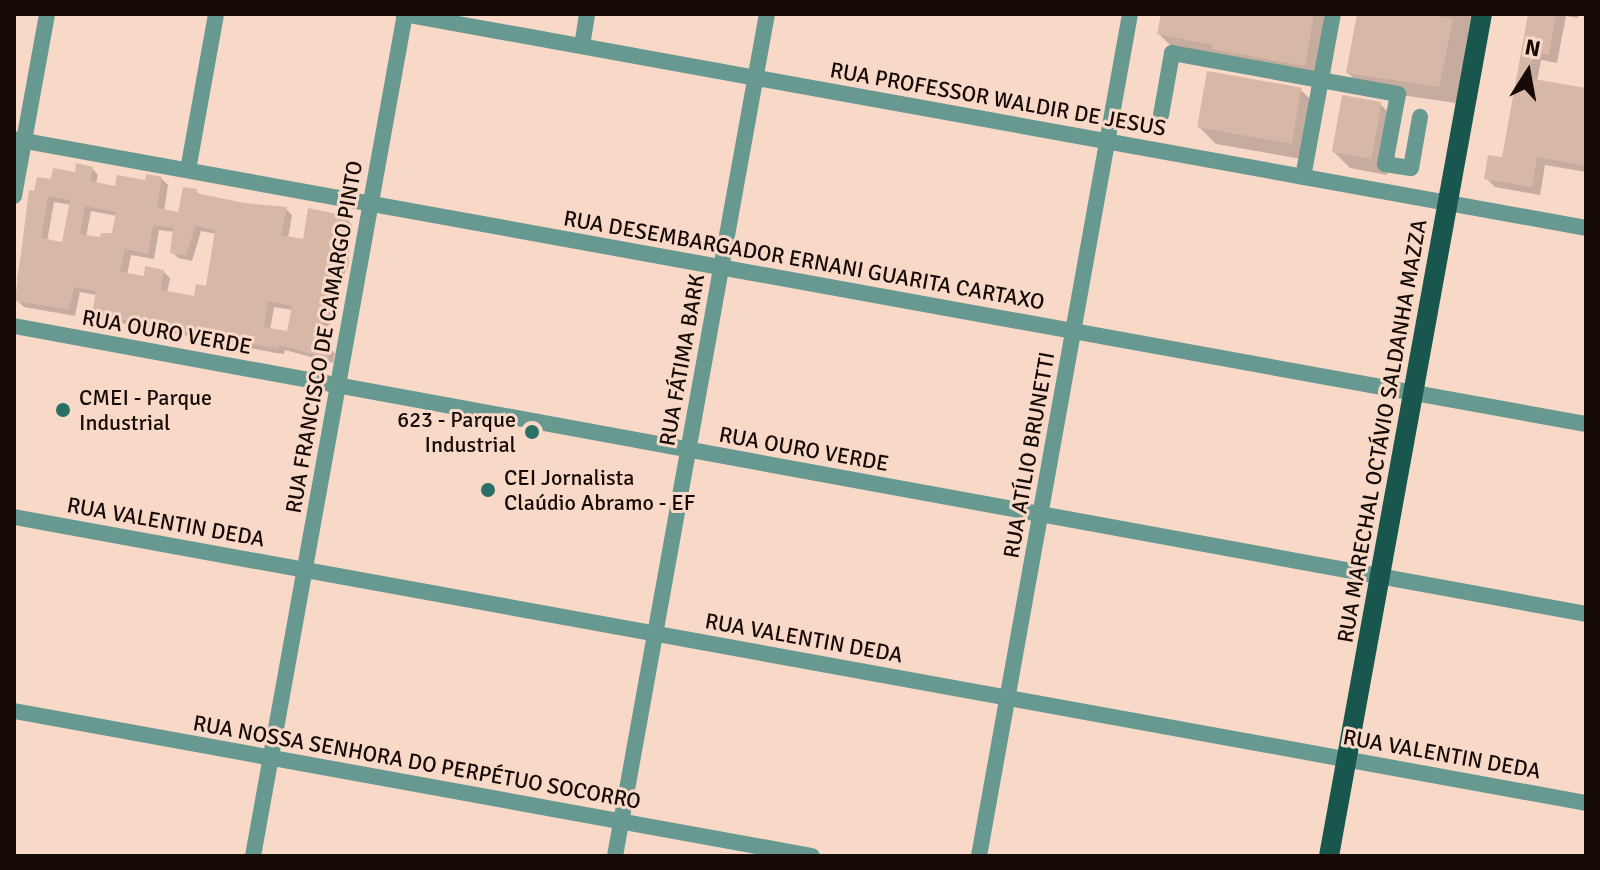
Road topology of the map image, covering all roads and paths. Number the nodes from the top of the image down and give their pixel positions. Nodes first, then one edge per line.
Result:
1 (47, 14) edge
2 (216, 14) edge
3 (404, 14) edge
4 (587, 14) edge
5 (767, 14) edge
6 (1130, 14) edge
7 (1333, 14) edge
8 (1482, 14) edge
9 (582, 46) junction
10 (756, 78) junction
11 (1321, 80) junction
12 (1161, 115) dead end
13 (1420, 117) dead end
14 (19, 140) edge
15 (1108, 141) junction
16 (188, 170) junction
17 (1303, 177) junction
18 (14, 196) edge
19 (1448, 203) junction
20 (371, 204) junction
21 (1586, 228) edge
22 (721, 267) junction
23 (14, 326) edge
24 (1074, 331) junction
25 (338, 385) junction
26 (1413, 393) junction
27 (1586, 424) edge
28 (688, 450) junction
29 (1041, 514) junction
30 (14, 517) edge
31 (305, 570) junction
32 (1380, 576) junction
33 (1586, 614) edge
34 (655, 633) junction
35 (1008, 698) junction
36 (14, 711) edge
37 (270, 758) junction
38 (1347, 759) junction
39 (1586, 803) edge
40 (621, 821) junction
41 (253, 856) edge
42 (615, 856) edge
43 (812, 856) edge
44 (979, 856) edge
45 (1329, 856) edge

1 - 14 street
2 - 16 street
3 - 9 street, RUA PROFESSOR WALDIR DE JESUS
3 - 20 street, RUA FRANCISCO DE CAMARGO PINTO
4 - 9 street
5 - 10 street, RUA FÁTIMA BARK
6 - 15 street, RUA ATÍLIO BRUNETTI
7 - 11 street
8 - 19 main road, RUA MARECHAL OCTÁVIO SALDANHA MAZZA
9 - 10 street, RUA PROFESSOR WALDIR DE JESUS
10 - 15 street, RUA PROFESSOR WALDIR DE JESUS
10 - 22 street, RUA FÁTIMA BARK
11 - 12 street
11 - 13 street
11 - 17 street
14 - 16 street, RUA DESEMBARGADOR ERNANI GUARITA CARTAXO
14 - 18 street
15 - 17 street, RUA PROFESSOR WALDIR DE JESUS
15 - 24 street, RUA ATÍLIO BRUNETTI
16 - 20 street, RUA DESEMBARGADOR ERNANI GUARITA CARTAXO
17 - 19 street, RUA PROFESSOR WALDIR DE JESUS
19 - 21 street, RUA PROFESSOR WALDIR DE JESUS
19 - 26 main road, RUA MARECHAL OCTÁVIO SALDANHA MAZZA
20 - 22 street, RUA DESEMBARGADOR ERNANI GUARITA CARTAXO
20 - 25 street, RUA FRANCISCO DE CAMARGO PINTO
22 - 24 street, RUA DESEMBARGADOR ERNANI GUARITA CARTAXO
22 - 28 street, RUA FÁTIMA BARK
23 - 25 street, RUA OURO VERDE
24 - 26 street, RUA DESEMBARGADOR ERNANI GUARITA CARTAXO
24 - 29 street, RUA ATÍLIO BRUNETTI
25 - 28 street, RUA OURO VERDE
25 - 31 street, RUA FRANCISCO DE CAMARGO PINTO
26 - 27 street, RUA DESEMBARGADOR ERNANI GUARITA CARTAXO
26 - 32 main road, RUA MARECHAL OCTÁVIO SALDANHA MAZZA
28 - 29 street, RUA OURO VERDE
28 - 34 street, RUA FÁTIMA BARK
29 - 32 street, RUA OURO VERDE
29 - 35 street, RUA ATÍLIO BRUNETTI
30 - 31 street, RUA VALENTIN DEDA
31 - 34 street, RUA VALENTIN DEDA
31 - 37 street, RUA FRANCISCO DE CAMARGO PINTO
32 - 33 street, RUA OURO VERDE
32 - 38 main road, RUA MARECHAL OCTÁVIO SALDANHA MAZZA
34 - 35 street, RUA VALENTIN DEDA
34 - 40 street, RUA FÁTIMA BARK
35 - 38 street, RUA VALENTIN DEDA
35 - 44 street, RUA ATÍLIO BRUNETTI
36 - 37 street, RUA NOSSA SENHORA DO PERPÉTUO SOCORRO
37 - 40 street, RUA NOSSA SENHORA DO PERPÉTUO SOCORRO
37 - 41 street, RUA FRANCISCO DE CAMARGO PINTO
38 - 39 street, RUA VALENTIN DEDA
38 - 45 main road, RUA MARECHAL OCTÁVIO SALDANHA MAZZA
40 - 42 street, RUA FÁTIMA BARK
40 - 43 street, RUA NOSSA SENHORA DO PERPÉTUO SOCORRO

